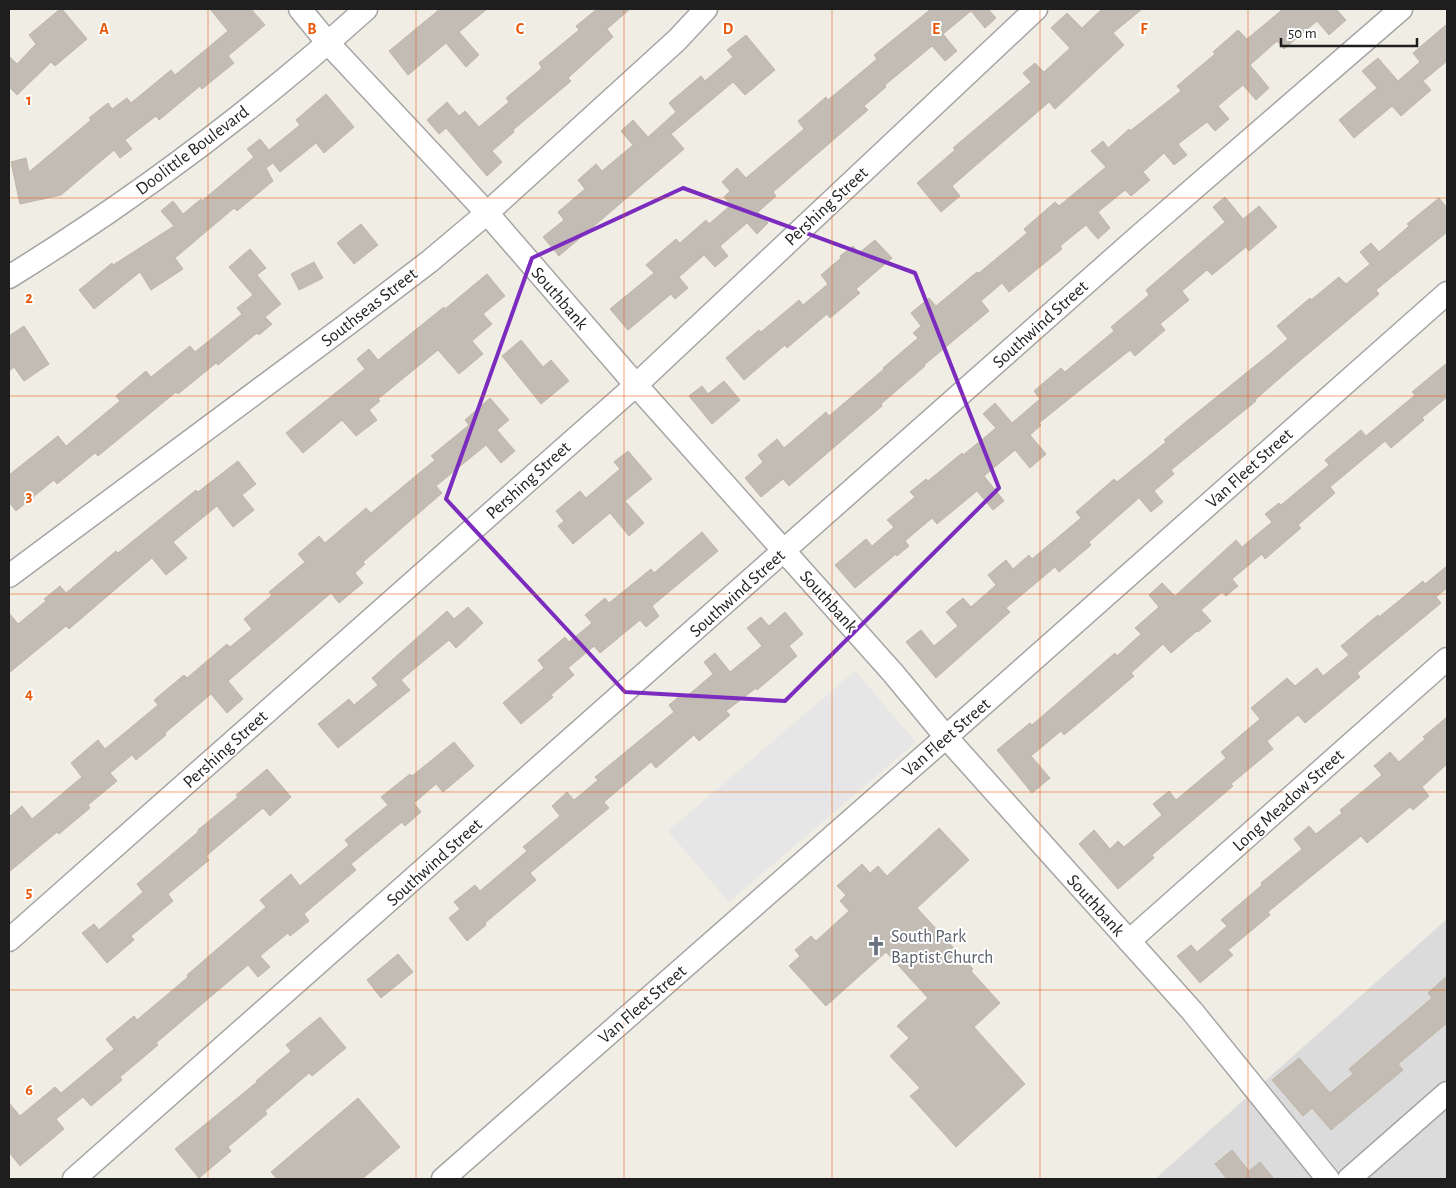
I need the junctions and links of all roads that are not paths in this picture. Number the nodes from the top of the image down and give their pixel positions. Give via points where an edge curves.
1 (300, 9) edge
2 (366, 9) edge
3 (706, 9) edge
4 (1036, 9) edge
5 (1401, 9) edge
6 (328, 43) junction
7 (487, 213) junction
8 (9, 277) edge
9 (1447, 293) edge
10 (636, 385) junction
11 (784, 551) junction
12 (9, 576) edge
13 (1447, 659) edge
14 (946, 737) junction
15 (9, 940) edge
16 (1129, 941) junction
17 (1447, 1093) edge
18 (74, 1179) edge
19 (443, 1179) edge
20 (1328, 1179) edge
21 (1349, 1179) edge

1 - 6 street, Southbank
2 - 6 street, Doolittle Boulevard
3 - 7 street, Southseas Street via 677,40
4 - 10 street, Pershing Street
5 - 11 street, Southwind Street
6 - 7 street, Southbank
6 - 8 street, Doolittle Boulevard via 188,157
7 - 10 street, Southbank
7 - 12 street, Southseas Street via 350,323
9 - 14 street, Van Fleet Street
10 - 11 street, Southbank
10 - 15 street, Pershing Street
11 - 14 street, Southbank
11 - 18 street, Southwind Street
13 - 16 street, Long Meadow Street
14 - 16 street, Southbank
14 - 19 street, Van Fleet Street
16 - 20 street, Southbank via 1192,1011
17 - 21 street

